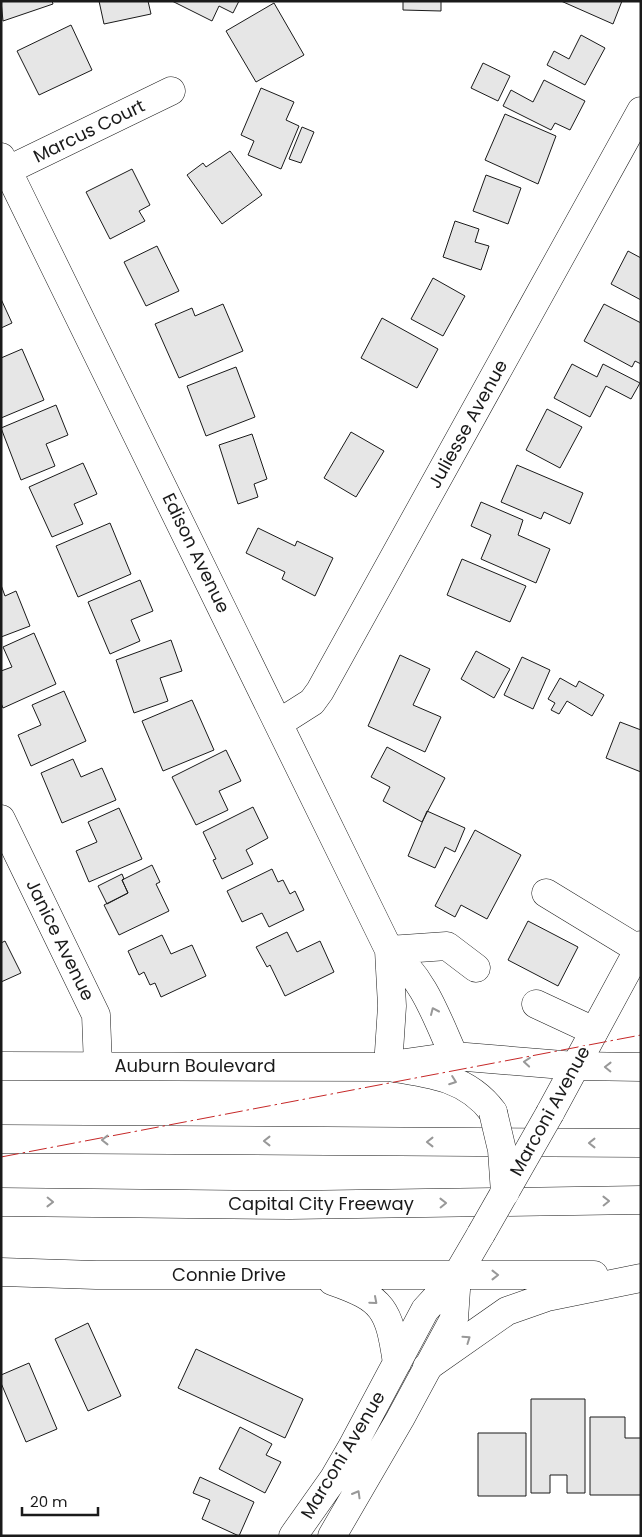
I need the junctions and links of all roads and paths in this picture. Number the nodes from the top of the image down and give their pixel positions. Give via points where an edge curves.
1 (171, 91) dead end
2 (641, 111) edge
3 (4, 164) edge
4 (279, 723) junction
5 (1, 819) edge
6 (546, 893) dead end
7 (640, 947) edge
8 (389, 950) junction
9 (476, 968) dead end
10 (536, 1004) dead end
11 (594, 1031) junction
12 (454, 1056) junction
13 (1, 1066) edge
14 (98, 1066) junction
15 (575, 1066) junction
16 (388, 1067) junction
17 (641, 1067) edge
18 (1, 1139) edge
19 (641, 1143) edge
20 (505, 1193) junction
21 (641, 1200) edge
22 (1, 1202) edge
23 (1, 1272) edge
24 (641, 1274) edge
25 (314, 1275) junction
26 (457, 1275) junction
27 (641, 1278) edge
28 (397, 1363) junction
29 (427, 1367) junction
30 (293, 1536) edge
31 (332, 1536) edge

1 - 3 main road, Marcus Court
2 - 4 main road, Juliesse Avenue via 320,691 312,702
3 - 4 main road, Edison Avenue
4 - 8 main road, Edison Avenue
5 - 14 main road, Janice Avenue via 96,1015
6 - 7 main road
7 - 11 main road, Marconi Avenue
8 - 9 main road via 447,946
12 -> 8 main road, Edison Avenue via 414,974
8 - 16 main road, Edison Avenue via 392,1006
10 - 11 main road
11 - 15 main road, Marconi Avenue
15 -> 12 main road, Auburn Boulevard
12 - 16 main road, Auburn Boulevard via 420,1059
13 - 14 main road, Auburn Boulevard
14 - 16 main road, Auburn Boulevard
17 -> 15 main road, Auburn Boulevard
15 - 20 main road, Marconi Avenue, bridge
16 -> 20 main road, Auburn Boulevard, bridge via 439,1076 472,1089 484,1099 493,1112 502,1150
19 -> 18 main road
20 - 26 main road, Marconi Avenue, bridge
22 -> 21 main road, Capital City Freeway via 290,1205
23 - 25 main road, Connie Drive
26 -> 24 main road, Connie Drive
25 - 26 main road, Connie Drive
25 -> 28 main road via 357,1290 381,1306 392,1332
26 - 28 main road, Marconi Avenue via 425,1310
26 - 29 main road, Marconi Avenue via 454,1319
29 -> 27 main road via 508,1311 547,1297
28 - 30 main road, Marconi Avenue via 334,1478
31 -> 29 main road, Marconi Avenue

